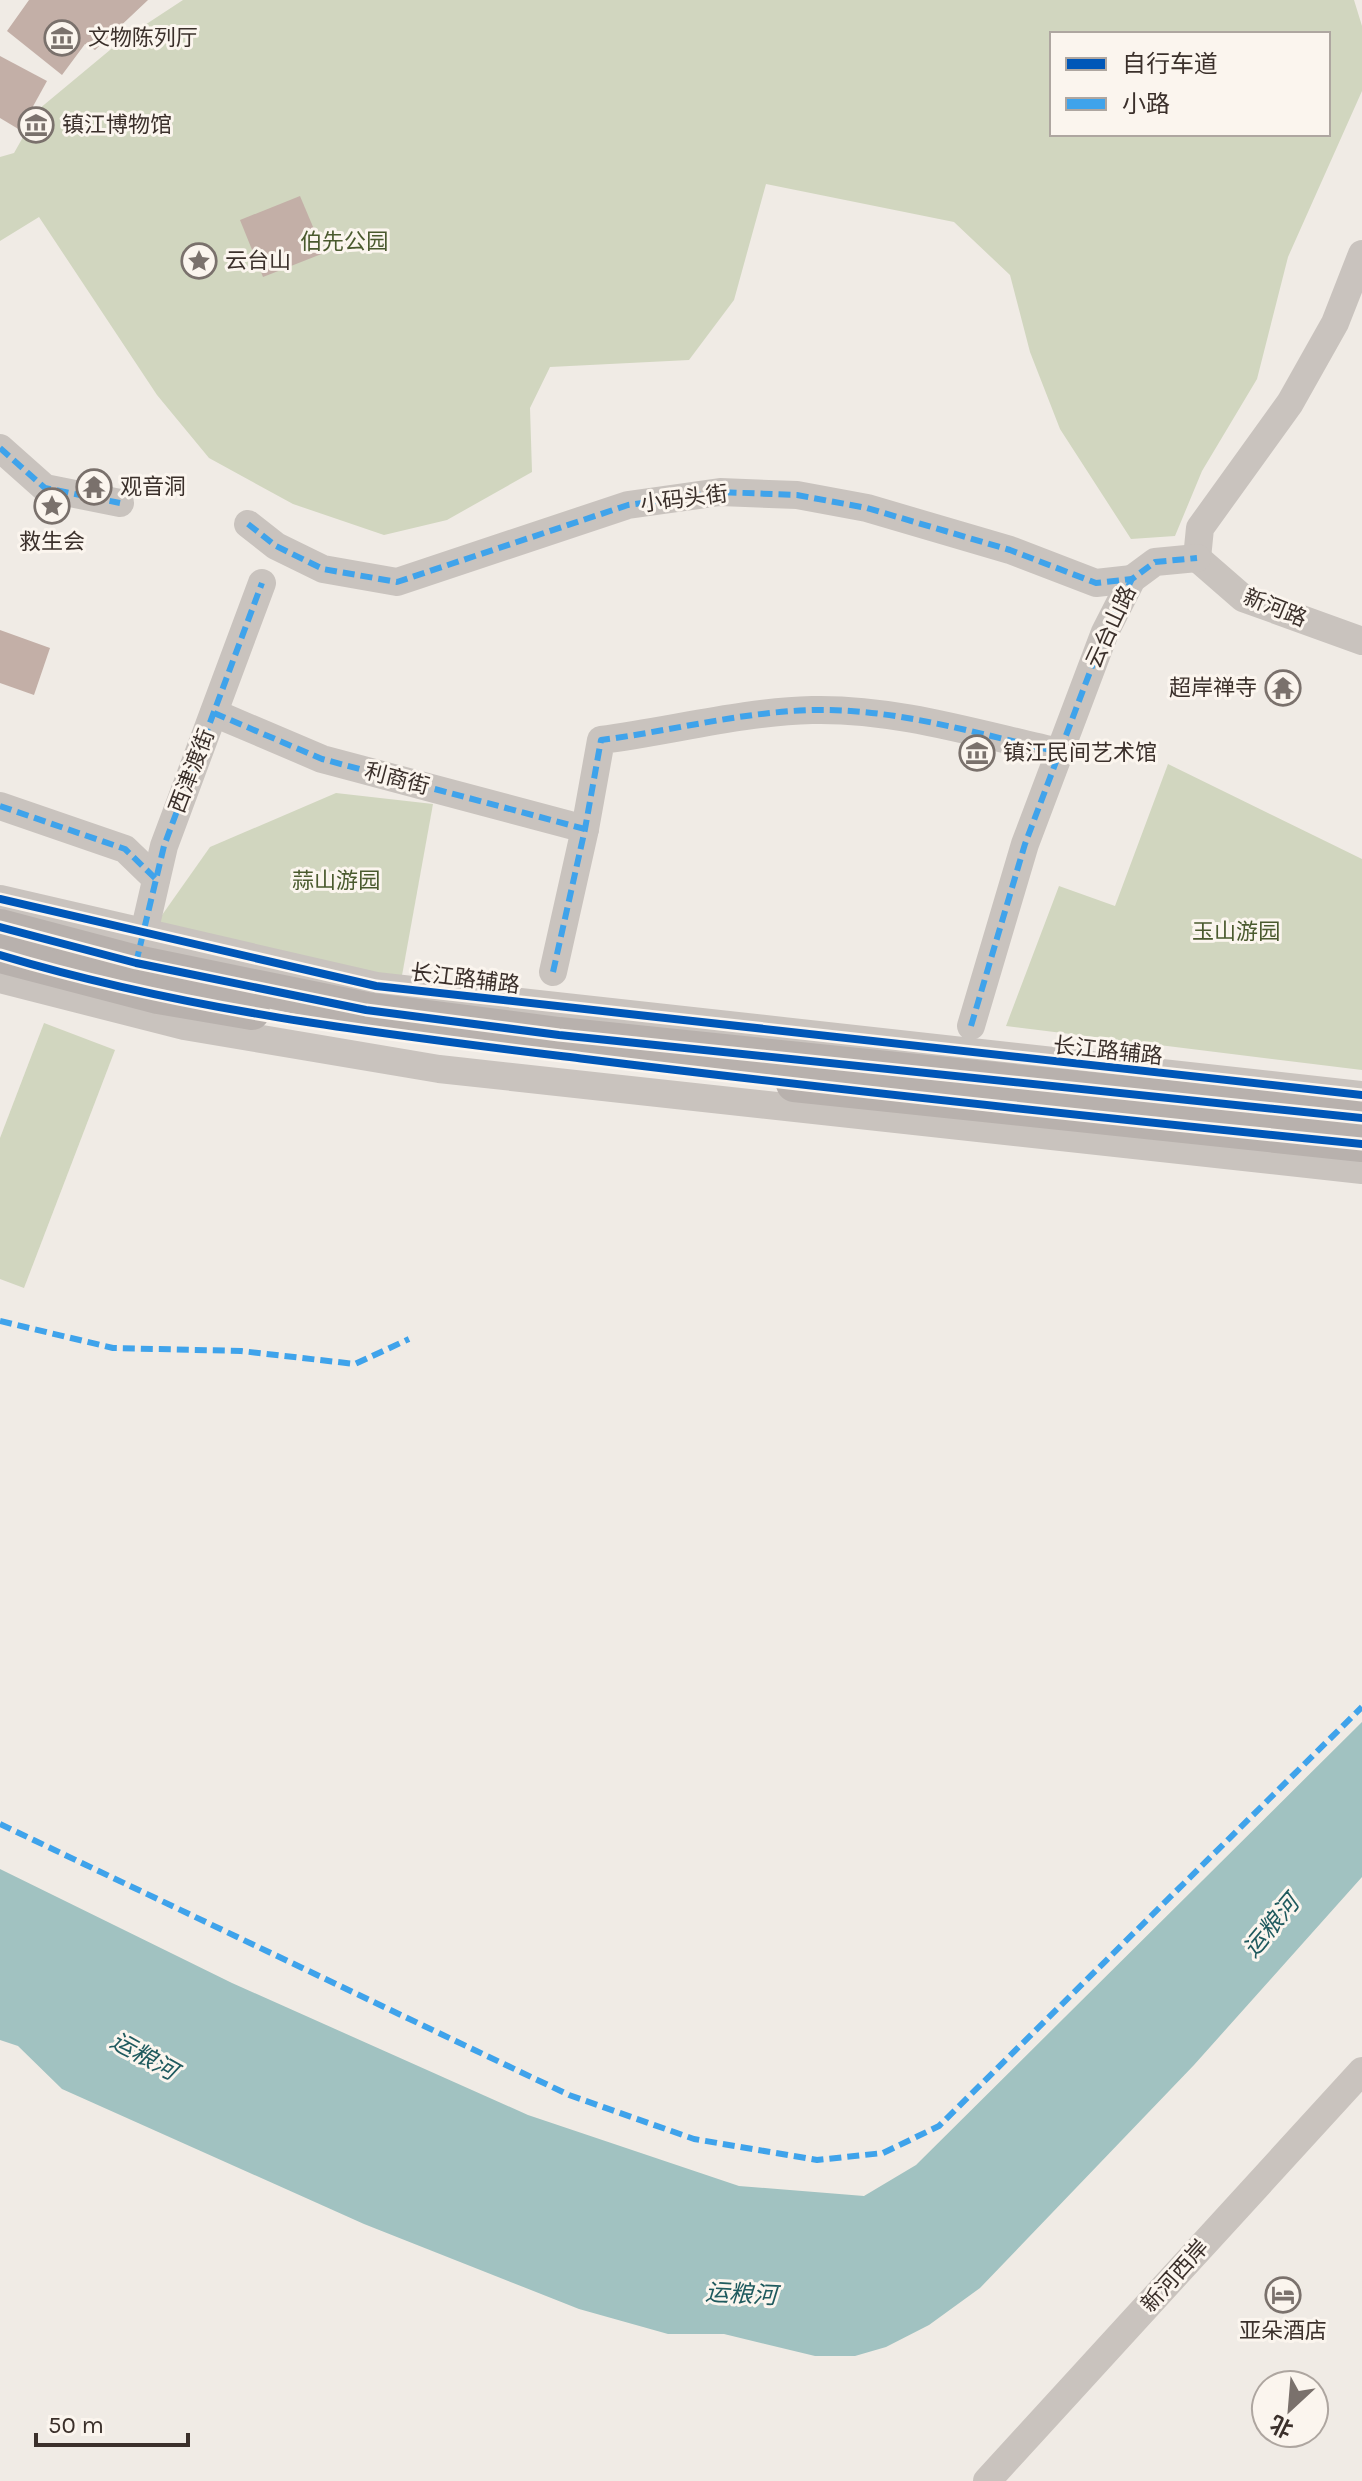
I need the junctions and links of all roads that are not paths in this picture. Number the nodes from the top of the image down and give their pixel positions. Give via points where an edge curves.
1 (1362, 254) edge
2 (0, 448) edge
3 (120, 503) dead end
4 (248, 524) dead end
5 (1197, 558) junction
6 (1132, 579) junction
7 (262, 583) dead end
8 (1362, 641) edge
9 (214, 713) junction
10 (1059, 752) junction
11 (0, 806) edge
12 (585, 829) junction
13 (156, 879) junction
14 (0, 899) edge
15 (0, 927) edge
16 (140, 948) junction
17 (0, 955) edge
18 (553, 972) dead end
19 (0, 979) edge
20 (971, 1026) dead end
21 (1362, 1095) edge
22 (1362, 1118) edge
23 (1362, 1144) edge
24 (1362, 1170) edge
25 (1362, 2071) edge
26 (987, 2481) edge

1 - 5 street via 1335,323 1290,403 1200,528
2 - 3 street via 45,488
4 - 6 street, 小码头街 via 276,546 323,569 397,582 628,505 720,492 797,495 897,516 1096,583
5 - 6 street, 云台山路 via 1155,562
5 - 8 street, 新河路 via 1243,598
6 - 10 street, 云台山路 via 1105,632
7 - 9 street, 西津渡街
9 - 12 street, 利商街 via 322,759
9 - 13 street, 西津渡街
10 - 12 street via 895,716 814,710 750,715 601,740
10 - 20 street, 云台山路 via 1025,844
11 - 13 street via 125,849
12 - 18 street
13 - 16 street, 西津渡街
14 - 16 street, 长江路辅路
15 - 16 main road
16 - 21 street, 长江路辅路 via 376,986
16 - 22 main road via 381,1012
17 - 23 main road via 158,996 438,1041 985,1107
19 - 24 street via 184,1026 439,1069
25 - 26 street, 新河西岸

